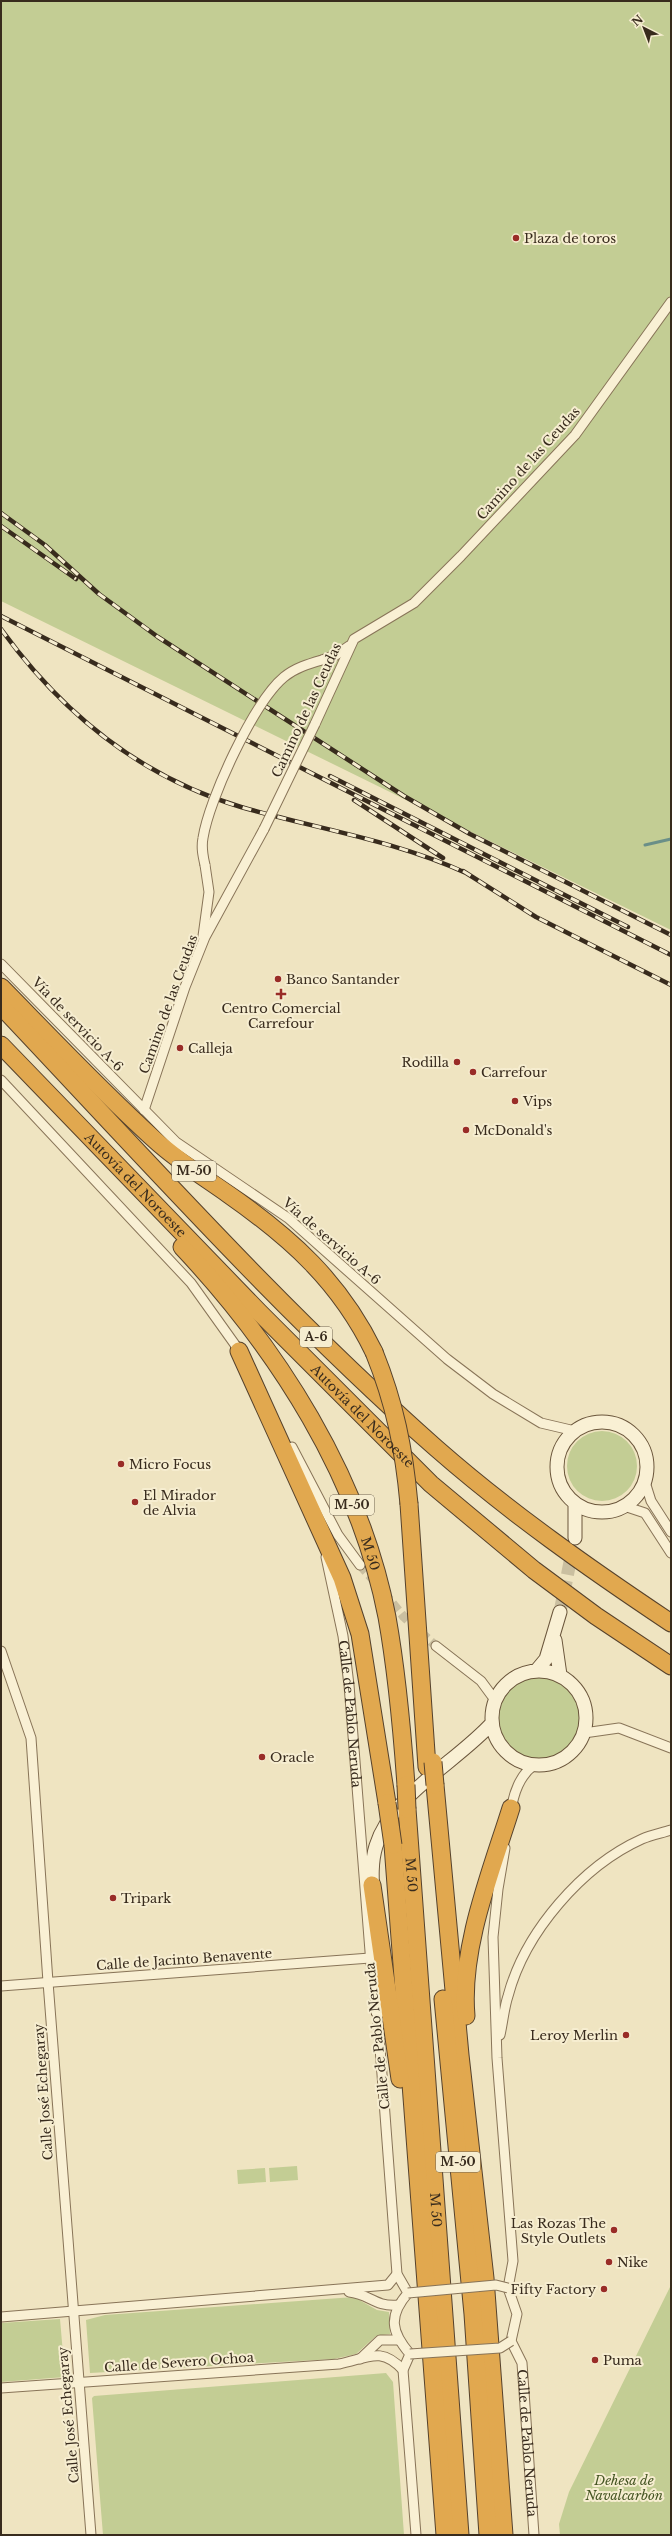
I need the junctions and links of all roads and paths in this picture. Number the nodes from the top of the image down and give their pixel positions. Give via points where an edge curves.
1 (671, 302) edge
2 (349, 646) junction
3 (202, 945) junction
4 (1, 964) edge
5 (1, 987) edge
6 (1, 1006) edge
7 (1, 1045) edge
8 (32, 1077) junction
9 (1, 1080) edge
10 (1, 1088) edge
11 (144, 1110) junction
12 (99, 1185) junction
13 (239, 1351) junction
14 (575, 1431) junction
15 (645, 1482) junction
16 (575, 1503) junction
17 (624, 1506) junction
18 (596, 1511) junction
19 (319, 1527) junction
20 (671, 1532) edge
21 (671, 1553) edge
22 (360, 1565) tunnel mouth
23 (560, 1612) tunnel mouth
24 (671, 1623) edge
25 (554, 1637) junction
26 (436, 1646) tunnel mouth
27 (1, 1651) edge
28 (671, 1666) edge
29 (536, 1671) junction
30 (560, 1675) junction
31 (495, 1700) junction
32 (492, 1723) junction
33 (584, 1733) junction
34 (671, 1748) edge
35 (534, 1765) junction
36 (431, 1788) junction
37 (511, 1808) junction
38 (671, 1830) edge
39 (372, 1885) junction
40 (370, 1958) junction
41 (48, 1982) junction
42 (1, 1986) edge
43 (378, 2012) junction
44 (497, 2052) junction
45 (423, 2236) junction
46 (397, 2274) junction
47 (485, 2278) junction
48 (508, 2288) junction
49 (332, 2292) junction
50 (408, 2293) junction
51 (398, 2305) junction
52 (73, 2312) junction
53 (1, 2317) edge
54 (398, 2340) junction
55 (511, 2341) junction
56 (410, 2354) junction
57 (359, 2360) junction
58 (403, 2370) junction
59 (78, 2382) junction
60 (1, 2388) edge
61 (91, 2535) edge
62 (416, 2535) edge
63 (445, 2535) edge
64 (460, 2535) edge
65 (488, 2535) edge
66 (504, 2535) edge
67 (534, 2535) edge

1 - 2 street, Camino de las Ceudas via 575,435 527,487 414,603 359,634
2 - 3 street, Camino de las Ceudas, bridge via 315,724 264,829
2 - 3 street, bridge via 336,655 308,664 283,678 266,696 218,788 202,840 209,892
3 - 11 street, Camino de las Ceudas via 185,987
4 - 11 street, Vía de servicio A-6
5 - 36 highway, M-50, bridge via 156,1141 184,1164 268,1223 300,1250 332,1284 354,1313 374,1352 397,1418 404,1457
6 - 24 highway, Autovía del Noroeste / A-6 via 272,1293 358,1377 492,1494 615,1586
7 - 8 highway, Autovía del Noroeste / A-6
8 - 28 highway, Autovía del Noroeste / A-6 via 259,1312 430,1484 534,1570 596,1616
8 - 64 highway, M 50 / M-50, bridge via 44,1099 199,1265 242,1317 292,1386 325,1444 359,1522 374,1567 387,1616 397,1681
9 - 12 street
10 - 12 street
11 - 14 street, Vía de servicio A-6 via 176,1142 288,1218 410,1327 472,1378 541,1423
12 - 13 street via 191,1284
13 - 19 highway
13 - 22 street via 260,1382 338,1535
14 - 15 street via 602,1422 616,1424 629,1430 639,1440 646,1454 648,1468
14 - 16 street via 561,1450 558,1473 567,1495
15 - 17 street via 636,1496
15 - 20 street via 652,1501
16 - 18 street
16 - 18 street via 575,1538 585,1521
17 - 18 street via 614,1510
17 - 21 street via 645,1513
19 - 40 street, Calle de Pablo Neruda via 343,1636
19 - 45 highway, bridge via 342,1578 360,1634 387,1803 393,1845
23 - 25 street
25 - 29 street via 546,1659
25 - 30 street
26 - 31 street via 481,1682
27 - 41 street, Calle José Echegaray via 31,1738
29 - 30 street
29 - 31 street via 511,1680
30 - 33 street via 571,1683 583,1700 587,1720
31 - 32 street
32 - 35 street via 502,1748 516,1760
32 - 39 street via 479,1738 405,1801 391,1818 376,1846
33 - 34 street via 620,1728
33 - 35 street via 576,1748 564,1758 550,1764
35 - 37 street via 526,1771 519,1783
36 - 47 highway
36 - 65 highway, M-50 via 446,2030 473,2314
37 - 44 street via 493,1937
37 - 47 highway via 478,1917 467,1974 466,2013 482,2188
38 - 44 street via 642,1839 589,1872 547,1915 518,1969 508,1995
39 - 43 street
39 - 45 highway
40 - 41 street, Calle de Jacinto Benavente
40 - 43 street, Calle de Pablo Neruda
41 - 42 street, Calle de Jacinto Benavente
41 - 52 street, Calle José Echegaray
43 - 46 street, Calle de Pablo Neruda
44 - 48 street via 513,2261
45 - 63 highway
46 - 49 street via 388,2286
46 - 50 street, Calle de Pablo Neruda
47 - 66 highway
48 - 50 street, bridge via 496,2285
48 - 55 street via 517,2314
49 - 51 street via 358,2293 384,2306
49 - 52 street
50 - 51 street
51 - 54 street via 393,2323
52 - 53 street
52 - 59 street, Calle José Echegaray
54 - 56 street
54 - 57 street via 380,2340
55 - 56 street, bridge via 500,2348
55 - 67 street, Calle de Pablo Neruda via 522,2364
56 - 58 street
57 - 58 street, Calle de Severo Ochoa via 380,2354 393,2359
57 - 59 street, Calle de Severo Ochoa via 339,2364
58 - 62 street
59 - 60 street, Calle de Severo Ochoa
59 - 61 street, Calle José Echegaray

